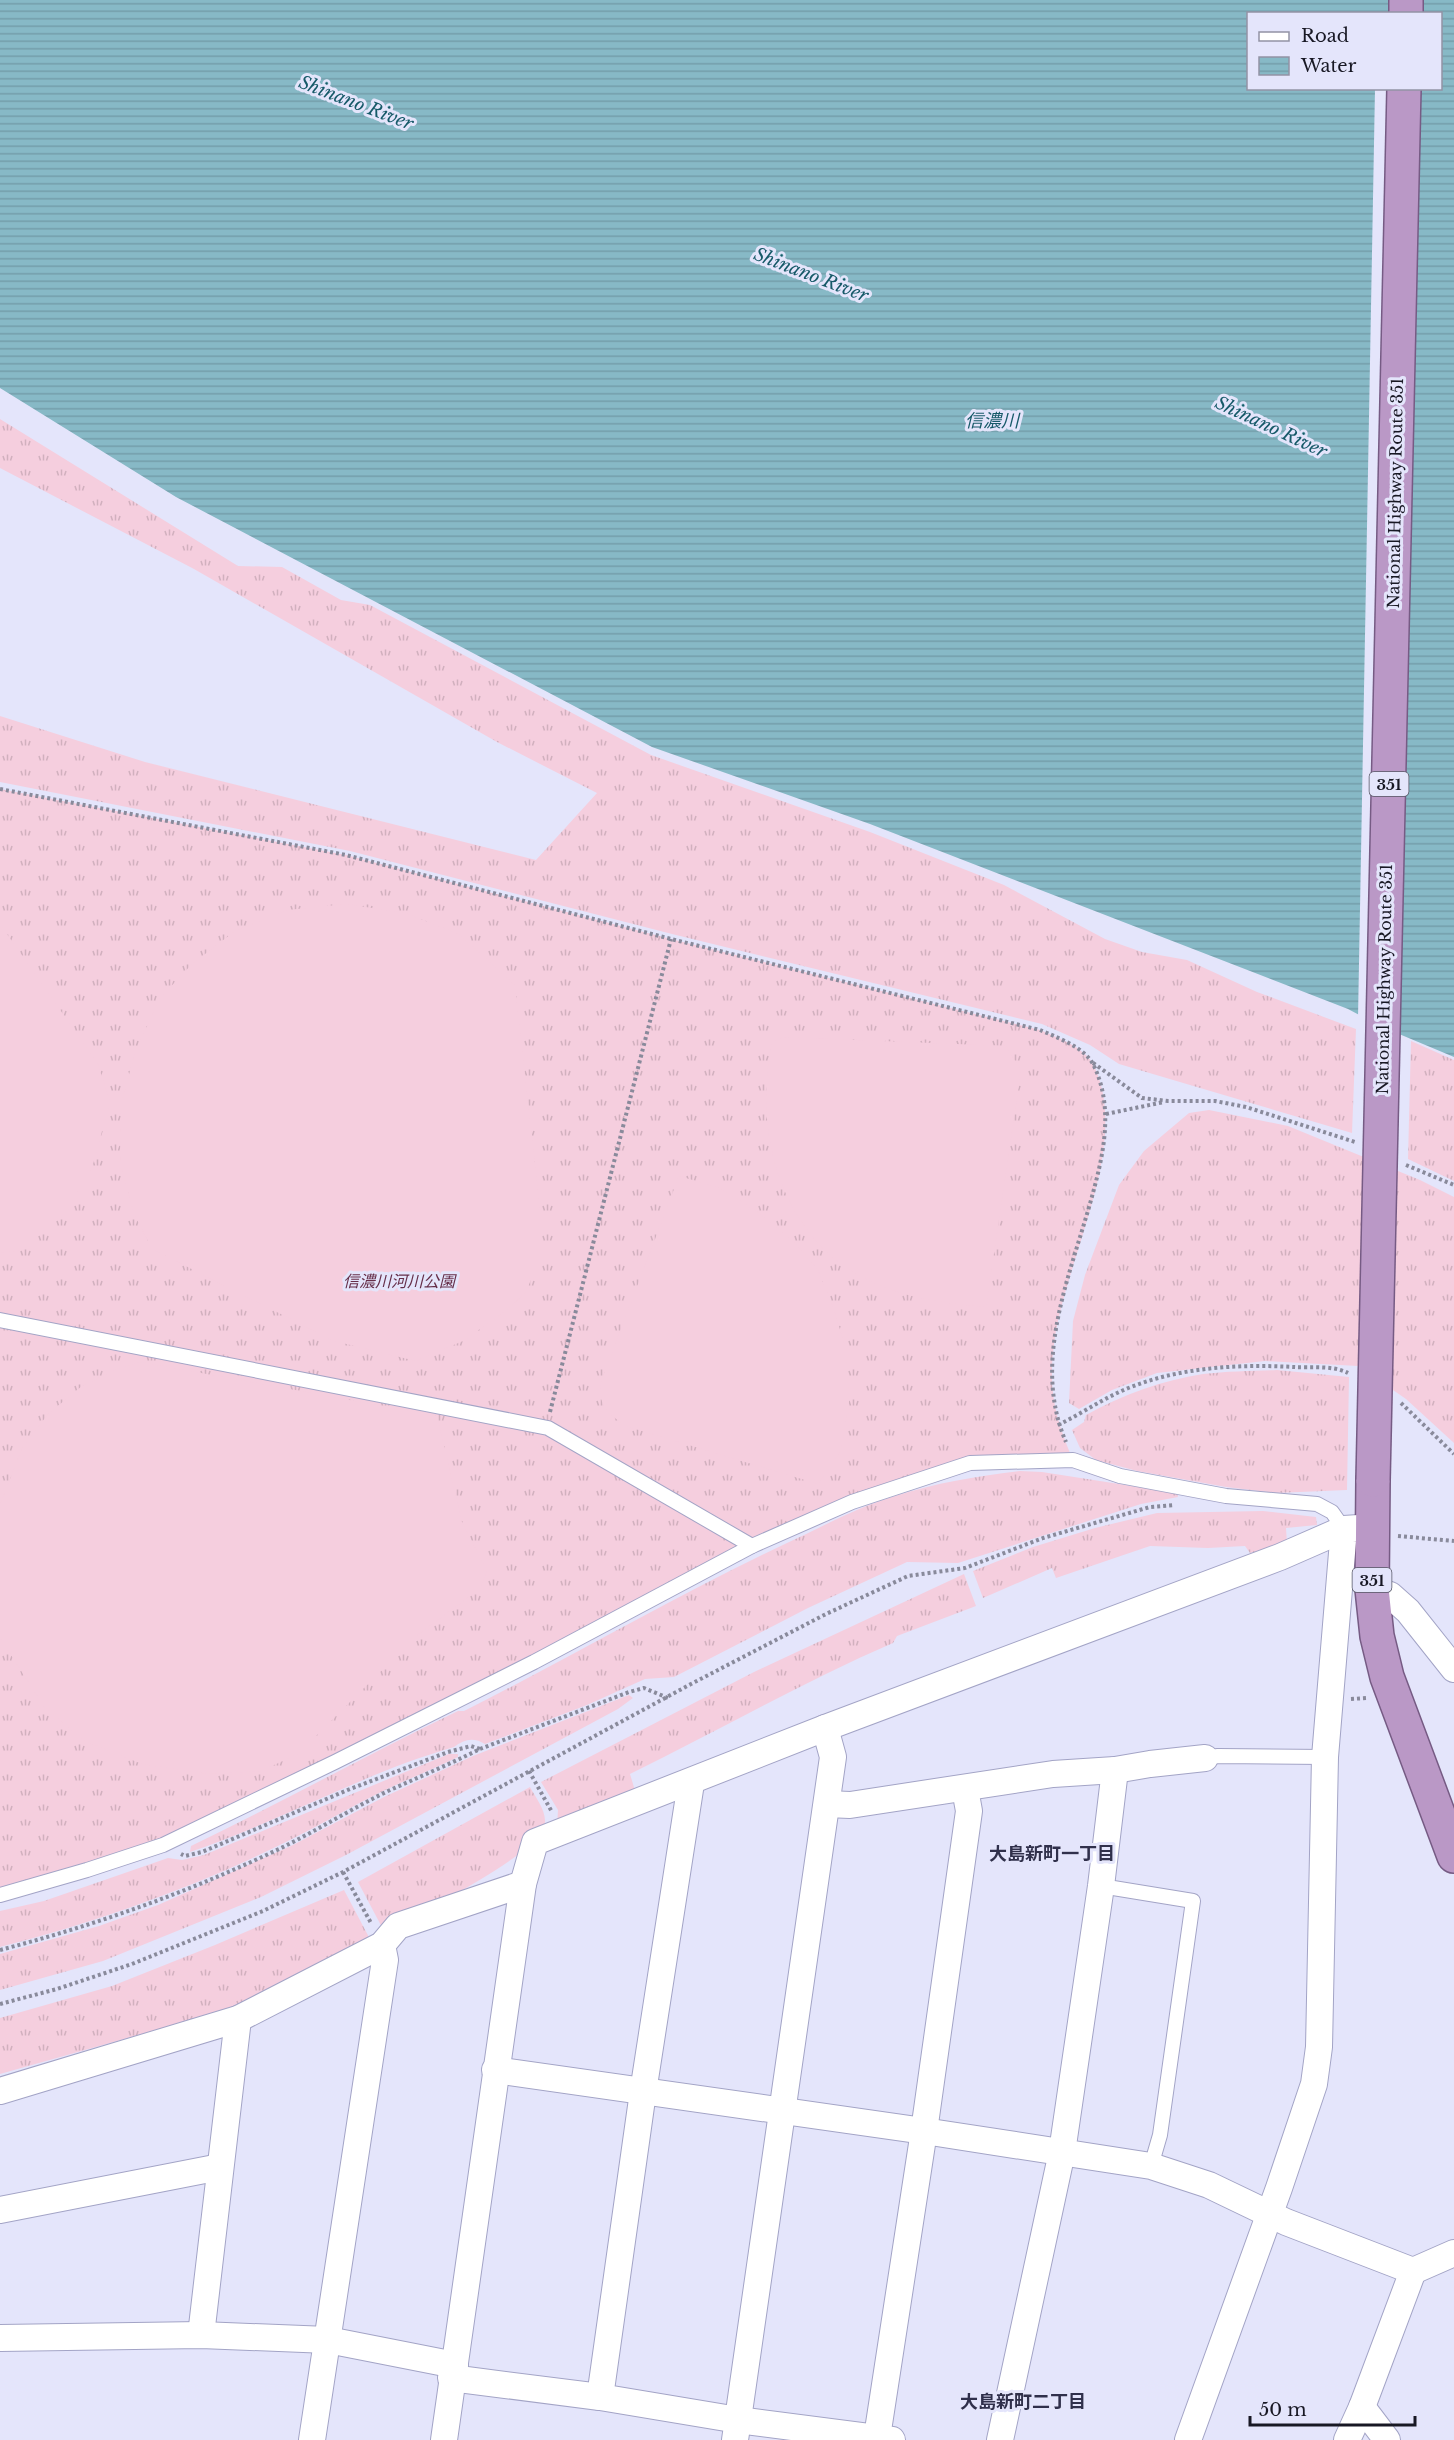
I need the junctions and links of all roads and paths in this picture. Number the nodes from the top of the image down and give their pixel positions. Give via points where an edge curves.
1 (1404, 90) edge
2 (0, 789) edge
3 (670, 939) junction
4 (1092, 1062) junction
5 (1168, 1101) junction
6 (1106, 1114) junction
7 (1358, 1143) dead end
8 (1397, 1161) dead end
9 (1454, 1185) edge
10 (0, 1320) edge
11 (1353, 1376) dead end
12 (1397, 1400) dead end
13 (1058, 1425) junction
14 (548, 1428) junction
15 (1454, 1454) edge
16 (1073, 1460) junction
17 (1183, 1504) dead end
18 (1368, 1531) junction
19 (1454, 1541) edge
20 (752, 1546) junction
21 (1372, 1588) junction
22 (1454, 1669) edge
23 (668, 1698) junction
24 (1347, 1698) dead end
25 (1367, 1698) dead end
26 (825, 1728) junction
27 (480, 1749) junction
28 (1325, 1757) junction
29 (1205, 1758) joint
30 (1115, 1770) junction
31 (529, 1771) junction
32 (691, 1783) junction
33 (965, 1789) junction
34 (827, 1804) junction
35 (551, 1835) junction
36 (163, 1845) junction
37 (1454, 1856) edge
38 (343, 1872) junction
39 (523, 1884) junction
40 (1101, 1886) junction
41 (0, 1895) edge
42 (382, 1945) junction
43 (0, 1950) edge
44 (0, 2004) edge
45 (238, 2019) junction
46 (495, 2070) junction
47 (0, 2091) edge
48 (643, 2092) junction
49 (783, 2112) junction
50 (924, 2131) junction
51 (1062, 2152) junction
52 (1151, 2166) junction
53 (220, 2167) junction
54 (0, 2210) edge
55 (1270, 2212) junction
56 (1454, 2253) edge
57 (1413, 2271) junction
58 (201, 2335) junction
59 (0, 2338) edge
60 (328, 2340) junction
61 (453, 2372) junction
62 (600, 2397) junction
63 (1362, 2407) junction
64 (737, 2430) edge
65 (884, 2439) edge
66 (312, 2440) edge
67 (444, 2440) edge
68 (1000, 2440) edge
69 (1188, 2440) edge
70 (1347, 2440) edge
71 (1387, 2440) edge

1 - 18 highway, National Highway Route 351 / 351, bridge via 1373,1480
2 - 3 path via 346,855
3 - 4 path via 1040,1030 1069,1043
3 - 14 path
4 - 5 path via 1142,1098
4 - 6 path
5 - 6 path
5 - 7 path via 1215,1101 1246,1107
6 - 13 path via 1104,1149 1064,1290 1053,1344 1052,1394
8 - 9 path
10 - 14 lane
11 - 13 path via 1344,1371 1271,1366 1201,1370 1131,1387
12 - 15 path
13 - 16 path
14 - 20 lane
16 - 18 lane via 1120,1476 1226,1497 1317,1504
16 - 20 lane via 970,1463 852,1502
17 - 23 path via 1150,1507 1043,1538 965,1568 908,1576 826,1614
18 - 19 path
18 - 21 highway, National Highway Route 351 / 351
18 - 26 street via 1280,1557
18 - 28 street
20 - 36 lane via 534,1662
21 - 22 street via 1390,1595 1408,1611
21 - 37 highway, National Highway Route 351 / 351 via 1377,1636 1387,1677
23 - 27 path via 644,1688 628,1692
23 - 31 path
24 - 25 path
26 - 32 street
26 - 34 street via 833,1757
27 - 36 path via 471,1746 448,1752 186,1856
27 - 43 path via 285,1846 180,1892 98,1923
28 - 29 lane
28 - 55 street via 1319,2047 1314,2084
29 - 30 street
30 - 33 street via 1053,1774
30 - 40 street
31 - 35 path via 552,1810
31 - 38 path
32 - 35 street
32 - 48 street
33 - 34 street via 850,1805
33 - 50 street via 969,1811
34 - 49 street
35 - 39 street via 534,1842
36 - 41 lane
38 - 42 path
38 - 44 path via 262,1911 132,1964
39 - 42 street via 398,1926
39 - 46 street
40 - 51 street
40 - 52 lane via 1193,1901 1160,2135
42 - 45 street
42 - 60 street via 385,1960
45 - 47 street
45 - 53 street
46 - 48 street
46 - 61 street
48 - 49 street
48 - 62 street
49 - 50 street
49 - 64 street
50 - 51 street
50 - 65 street
51 - 52 street
51 - 68 street
52 - 55 street via 1209,2185
53 - 54 street
53 - 58 street
55 - 57 street via 1286,2222
55 - 69 street
56 - 57 street
57 - 63 street
58 - 59 street
58 - 60 street
60 - 61 street
60 - 66 street
61 - 62 street
61 - 67 street
62 - 64 street
63 - 70 street
63 - 71 street
64 - 65 street

